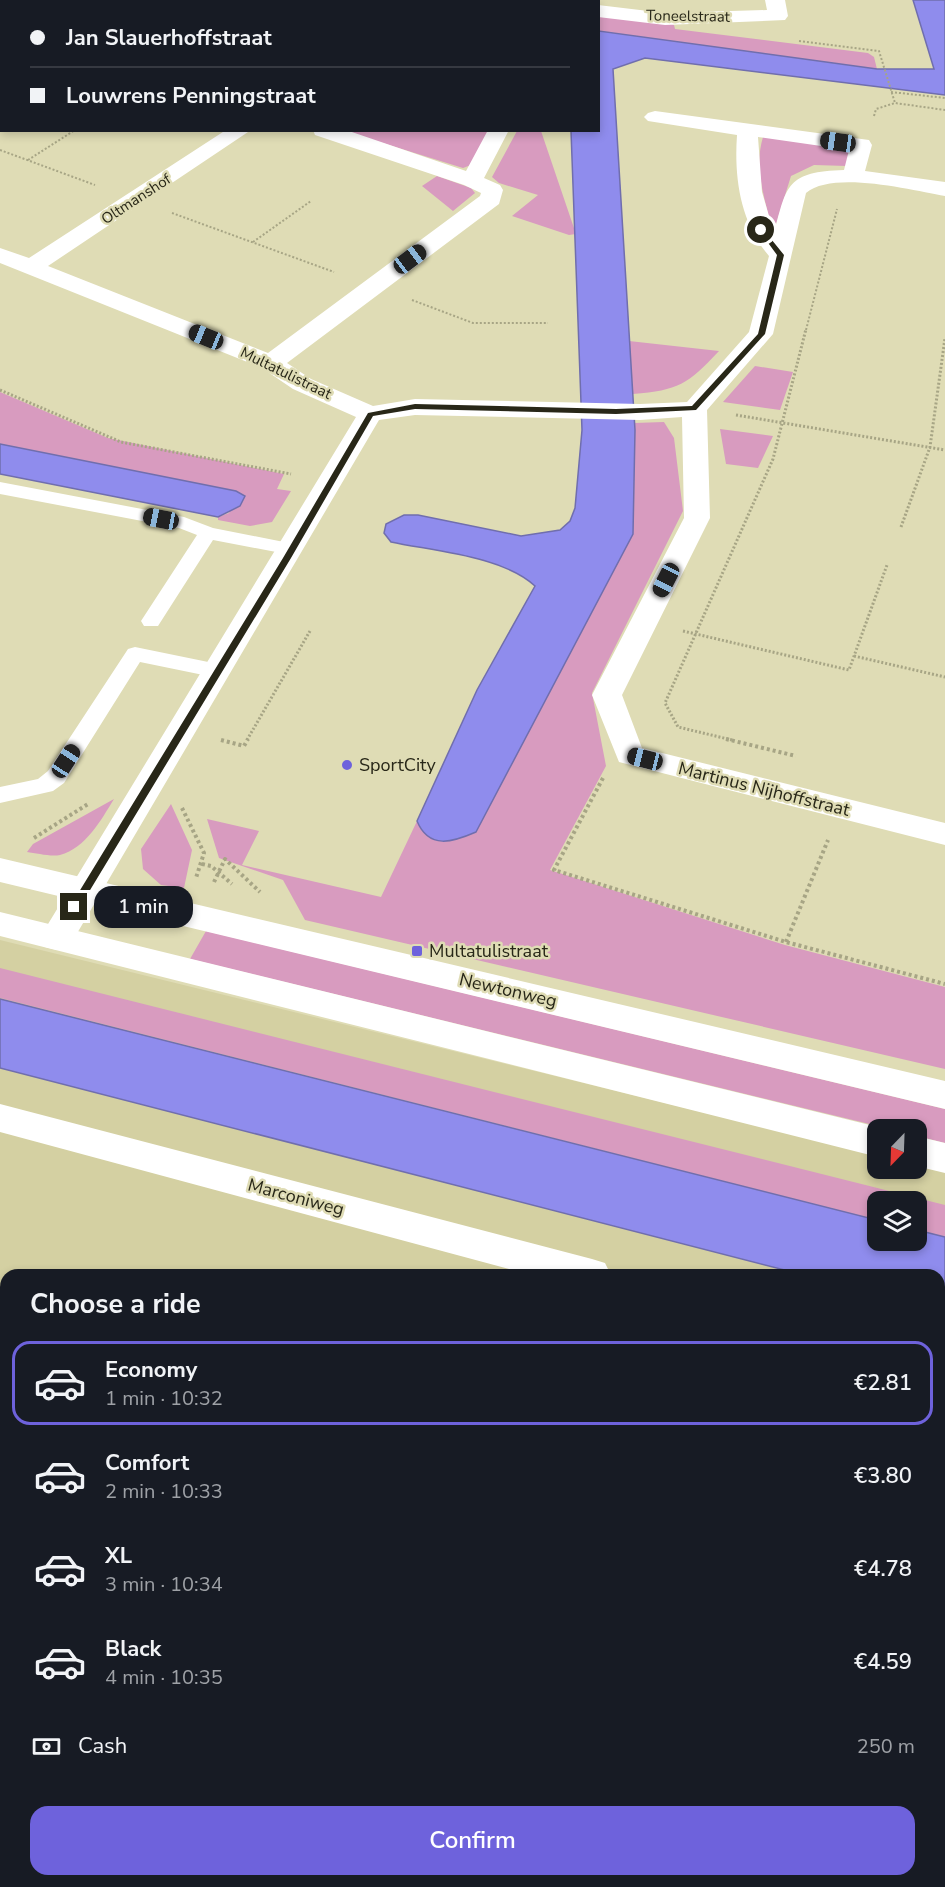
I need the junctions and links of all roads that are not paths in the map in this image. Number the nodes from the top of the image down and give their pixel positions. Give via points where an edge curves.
1 (600, 11) edge
2 (780, 16) edge
3 (655, 117) dead end
4 (748, 130) junction
5 (238, 132) edge
6 (329, 132) edge
7 (499, 132) edge
8 (853, 177) junction
9 (472, 180) junction
10 (945, 189) edge
11 (0, 255) edge
12 (780, 255) junction
13 (31, 267) junction
14 (271, 363) junction
15 (694, 408) junction
16 (370, 414) junction
17 (0, 488) edge
18 (208, 533) junction
19 (292, 549) junction
20 (151, 621) dead end
21 (218, 671) junction
22 (0, 795) edge
23 (945, 834) edge
24 (1, 870) edge
25 (83, 891) junction
26 (0, 924) edge
27 (57, 938) junction
28 (945, 1095) edge
29 (0, 1118) edge
30 (867, 1139) edge
31 (927, 1154) edge
32 (945, 1158) edge
33 (569, 1269) edge

1 - 2 street, Toneelstraat via 665,19
3 - 4 street
4 - 8 street via 861,145
4 - 12 street via 750,185 761,230
5 - 13 street, Oltmanshof
6 - 9 street
7 - 9 street
8 - 10 street
8 - 12 street via 810,178 798,187
9 - 14 street via 492,190 491,199
11 - 13 street, Multatulistraat
12 - 15 street via 761,334
13 - 14 street, Multatulistraat
14 - 16 street, Multatulistraat via 302,384
15 - 16 street via 568,411 415,407
15 - 23 street, Martinus Nijhoffstraat via 697,518 607,695 630,755
16 - 19 street
17 - 18 lane via 184,523
18 - 19 lane
18 - 20 lane
19 - 21 street
21 - 22 lane via 135,654 56,777 45,784
21 - 25 street
24 - 25 street, Newtonweg
25 - 27 street
25 - 28 street, Newtonweg
26 - 27 street
27 - 30 street
29 - 33 street, Marconiweg
31 - 32 street

